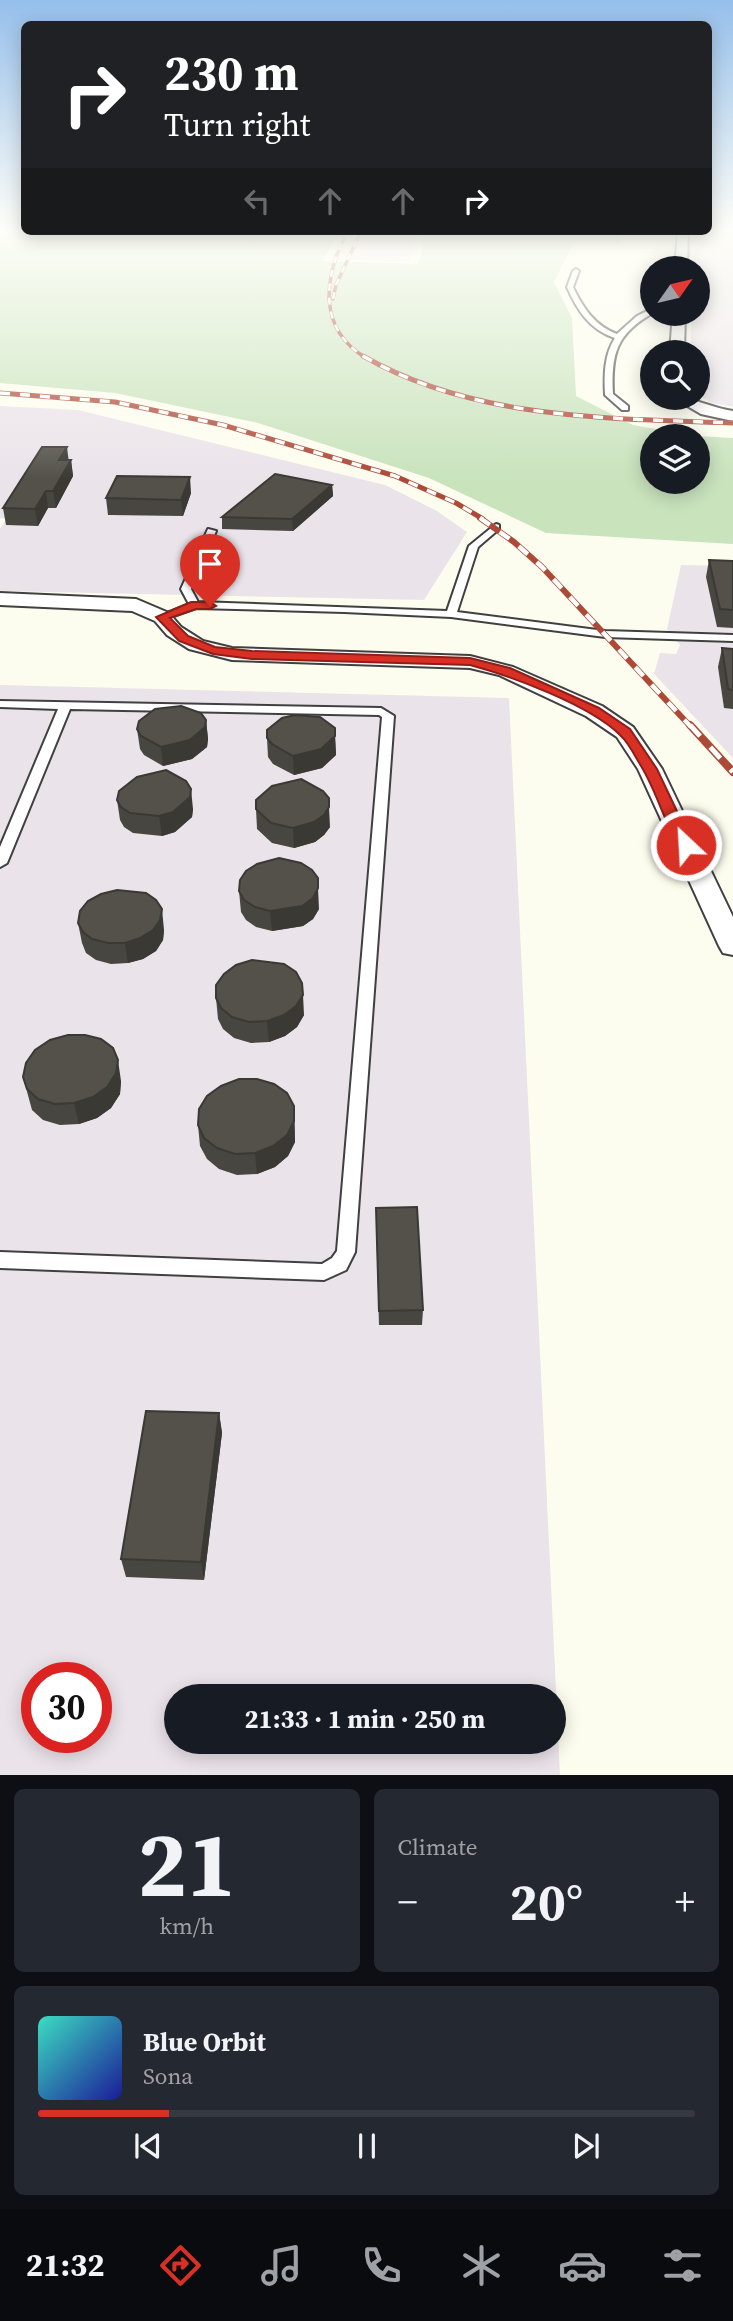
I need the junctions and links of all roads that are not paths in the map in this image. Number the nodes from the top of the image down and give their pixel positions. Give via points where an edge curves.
1 (585, 314) edge
2 (640, 319) edge
3 (616, 336) junction
4 (625, 408) dead end
5 (704, 410) edge
6 (733, 416) edge
7 (496, 527) dead end
8 (211, 531) dead end
9 (0, 599) edge
10 (195, 605) junction
11 (451, 614) junction
12 (162, 617) junction
13 (733, 638) edge
14 (0, 704) edge
15 (65, 706) junction
16 (0, 863) edge
17 (733, 946) edge
18 (0, 1261) edge

1 - 3 lane
2 - 3 lane
3 - 4 lane via 607,370 609,395
5 - 6 street
7 - 11 lane via 474,546
8 - 10 lane via 186,589
9 - 12 street via 118,603
10 - 11 lane
10 - 12 lane
11 - 13 lane via 606,634
12 - 17 street via 183,638 213,651 470,662 506,671 594,710 625,732 650,769
14 - 15 lane
15 - 16 lane
15 - 18 lane via 381,712 388,716 346,1252 339,1264 324,1272

